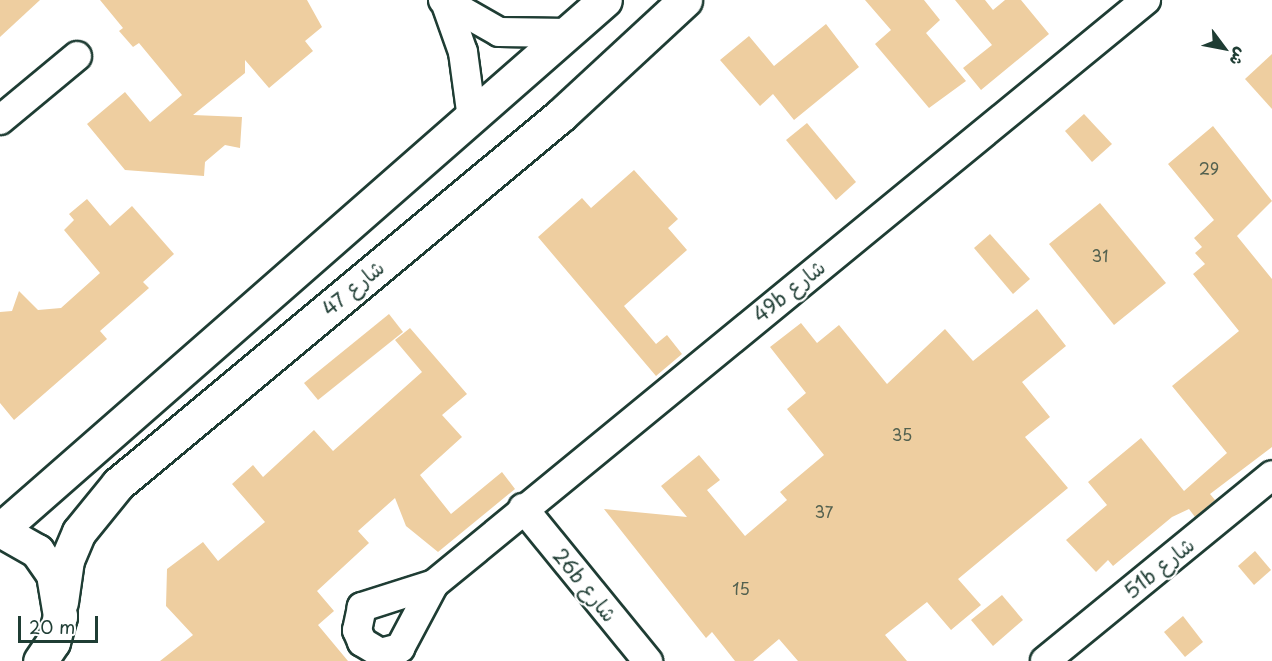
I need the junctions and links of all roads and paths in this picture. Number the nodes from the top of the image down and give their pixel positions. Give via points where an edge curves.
1 (605, 0) edge
2 (685, 0) edge
3 (1146, 0) edge
4 (445, 2) edge
5 (569, 33) junction
6 (76, 56) dead end
7 (471, 119) junction
8 (0, 120) edge
9 (1272, 475) edge
10 (523, 508) junction
11 (0, 530) edge
12 (434, 584) dead end
13 (61, 602) junction
14 (51, 655) edge
15 (648, 661) edge
16 (1045, 661) edge

1 - 5 street
2 - 13 street, شارع 47 via 561,115 118,484 80,532 67,560
3 - 10 street, 49b شارع
4 - 5 street via 499,32
4 - 7 street via 463,52
5 - 7 street
6 - 8 street
7 - 11 street
9 - 16 street, 51b شارع
10 - 12 street, 49b شارع
10 - 15 street, 26b شارع
11 - 13 street via 37,551 53,574
13 - 14 street, شارع 47

